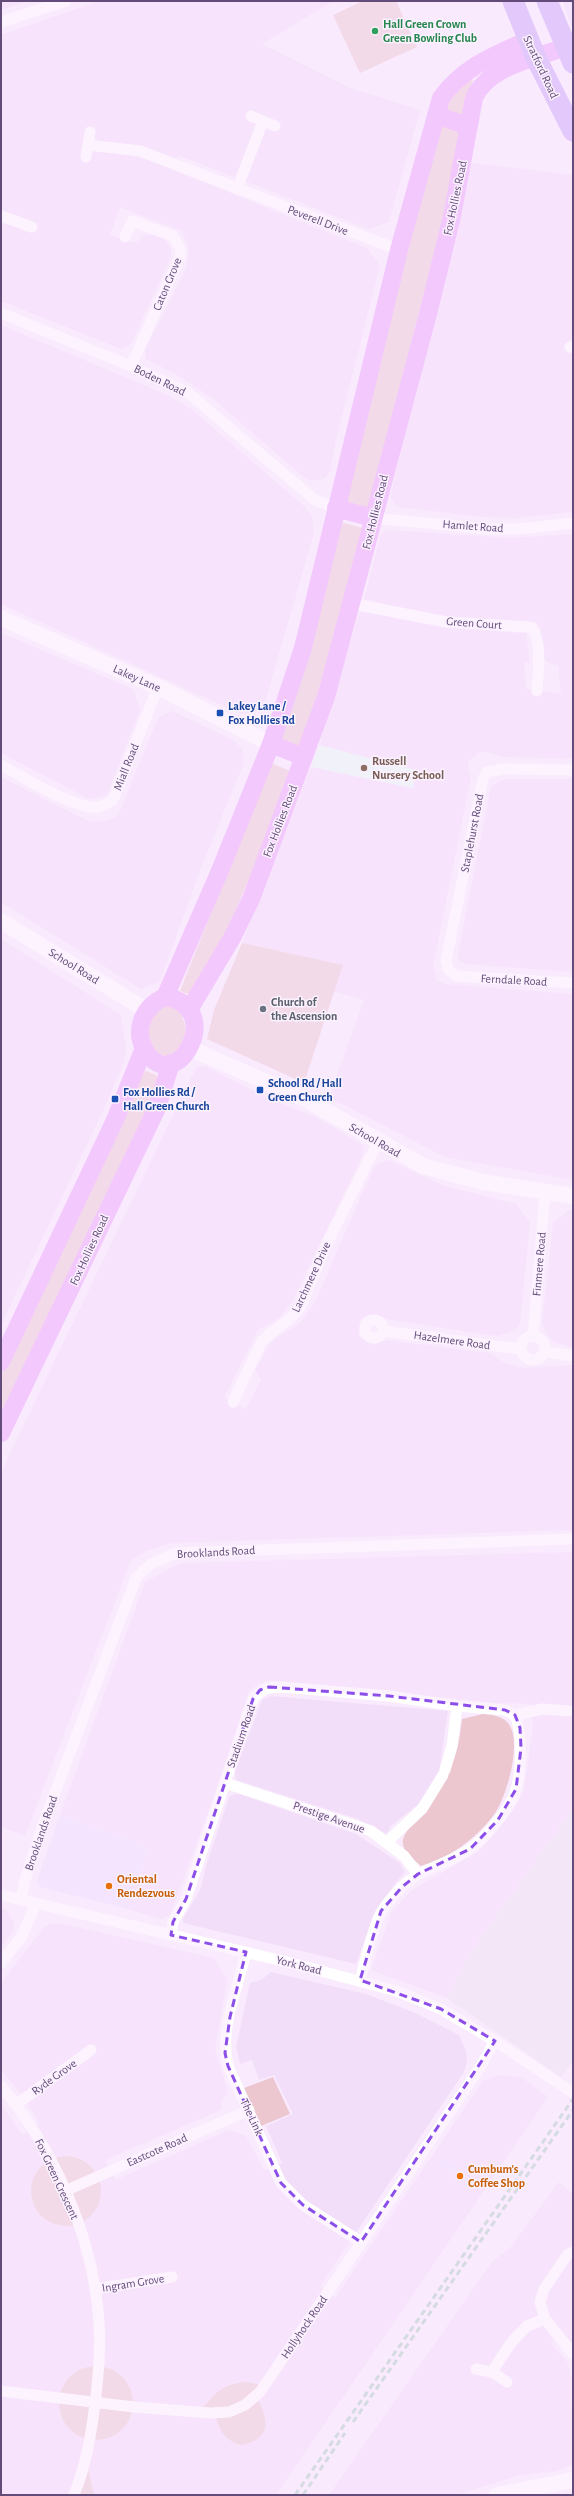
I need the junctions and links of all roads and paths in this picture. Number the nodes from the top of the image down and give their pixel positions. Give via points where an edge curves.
1 (66, 1) edge
2 (513, 1) edge
3 (548, 1) edge
4 (1, 22) edge
5 (532, 49) junction
6 (569, 55) edge
7 (436, 115) junction
8 (251, 116) dead end
9 (263, 121) junction
10 (275, 126) dead end
11 (468, 126) junction
12 (573, 131) edge
13 (90, 132) dead end
14 (88, 145) junction
15 (86, 157) dead end
16 (237, 189) junction
17 (1, 216) edge
18 (32, 227) dead end
19 (125, 237) dead end
20 (399, 250) junction
21 (1, 313) edge
22 (131, 366) junction
23 (336, 508) junction
24 (373, 518) junction
25 (573, 523) edge
26 (353, 604) junction
27 (1, 618) edge
28 (158, 687) junction
29 (538, 691) dead end
30 (271, 744) junction
31 (304, 757) junction
32 (1, 765) edge
33 (573, 770) edge
34 (1, 921) edge
35 (456, 976) joint
36 (573, 983) edge
37 (165, 997) junction
38 (146, 1010) junction
39 (189, 1010) junction
40 (144, 1048) junction
41 (189, 1048) junction
42 (171, 1063) junction
43 (378, 1142) junction
44 (545, 1193) junction
45 (573, 1196) edge
46 (383, 1331) dead end
47 (533, 1336) junction
48 (520, 1349) junction
49 (545, 1352) junction
50 (573, 1356) edge
51 (1, 1362) edge
52 (233, 1402) dead end
53 (1, 1433) edge
54 (573, 1539) edge
55 (457, 1706) junction
56 (569, 1711) dead end
57 (515, 1715) junction
58 (225, 1783) junction
59 (387, 1842) junction
60 (418, 1874) junction
61 (1, 1896) edge
62 (21, 1900) junction
63 (36, 1903) junction
64 (171, 1935) junction
65 (246, 1952) junction
66 (1, 1963) edge
67 (360, 1980) junction
68 (495, 2041) junction
69 (91, 2050) dead end
70 (1, 2086) edge
71 (569, 2090) edge
72 (17, 2104) junction
73 (249, 2110) junction
74 (65, 2190) junction
75 (361, 2242) junction
76 (573, 2252) edge
77 (172, 2277) dead end
78 (95, 2289) junction
79 (545, 2319) junction
80 (573, 2354) edge
81 (476, 2369) dead end
82 (492, 2372) junction
83 (507, 2382) dead end
84 (1, 2391) edge
85 (95, 2401) junction
86 (573, 2480) edge
87 (74, 2495) edge
88 (497, 2495) edge

1 - 4 street
2 - 5 highway, Stratford Road
3 - 6 highway
5 - 6 main road, Fox Hollies Road
5 - 7 main road, Fox Hollies Road via 470,68 441,98
5 - 11 main road, Fox Hollies Road via 478,88
5 - 12 highway, Stratford Road
7 - 11 main road
7 - 20 main road, Fox Hollies Road
8 - 9 street
9 - 10 street
9 - 16 street
11 - 24 main road, Fox Hollies Road via 452,216 431,303
13 - 14 street
14 - 15 street
14 - 16 street, Peverell Drive via 140,151
16 - 20 street, Peverell Drive
17 - 18 street
19 - 22 street, Caton Grove via 132,221 173,236 181,255
20 - 23 main road, Fox Hollies Road
21 - 22 street, Boden Road
22 - 23 street, Boden Road via 187,392 315,500
23 - 24 main road
23 - 30 main road, Fox Hollies Road via 303,648
24 - 25 street, Hamlet Road via 519,529
24 - 26 main road, Fox Hollies Road
26 - 29 street, Green Court via 447,622 530,627 535,630 538,639
26 - 31 main road, Fox Hollies Road via 326,697
27 - 28 main road, Lakey Lane
28 - 30 main road, Lakey Lane
28 - 32 street, Miall Road via 113,800 100,807 86,807 63,798
30 - 31 main road
30 - 37 main road, Fox Hollies Road via 220,873
31 - 39 main road, Fox Hollies Road via 251,899 232,938
33 - 35 street, Staplehurst Road via 502,769 487,772 483,779 446,961 448,969
34 - 38 main road, School Road
35 - 36 street, Ferndale Road
37 - 38 main road
37 - 39 main road via 180,1002
38 - 40 main road via 141,1026
39 - 41 main road via 193,1016 194,1030
40 - 42 main road via 156,1062
40 - 51 main road via 115,1120
41 - 42 main road via 182,1059
41 - 43 main road, School Road via 303,1098
42 - 53 main road, Fox Hollies Road via 157,1108
43 - 44 main road, School Road via 423,1166 483,1182
43 - 52 street, Larchmere Drive via 328,1241 296,1315 267,1335 261,1343
44 - 45 main road, School Road
44 - 47 street, Finmere Road
46 - 48 street, Hazelmere Road
47 - 48 street via 525,1338
47 - 49 street via 543,1341
48 - 49 street via 524,1357 532,1361 540,1359
49 - 50 street
54 - 62 street, Brooklands Road via 175,1553 151,1564 136,1578 45,1819 24,1880
55 - 57 street, Stadium Road via 505,1710
55 - 58 street, Stadium Road via 389,1696 269,1687 260,1690 253,1699
55 - 59 street via 452,1746 444,1773 422,1809
56 - 57 street, Stadium Road via 543,1709
57 - 60 street via 520,1728 520,1748 513,1798 498,1820 470,1848 445,1863
58 - 59 street, Prestige Avenue via 353,1824 371,1831
58 - 64 street, Stadium Road via 186,1899 173,1922
59 - 60 street, Prestige Avenue via 404,1856
60 - 67 street via 402,1887 381,1911
61 - 62 street, York Road
62 - 63 street, York Road
63 - 64 street, York Road
63 - 66 street via 22,1936
64 - 65 street, York Road
65 - 67 street, York Road
65 - 73 street, The Link via 230,2017 225,2053
67 - 68 street, York Road via 441,2009
68 - 71 street, York Road
68 - 75 street, Hollyhock Road via 479,2069
69 - 72 street, Ryde Grove
70 - 72 street, Fox Green Crescent
72 - 74 street, Fox Green Crescent
73 - 74 street, Eastcote Road
73 - 75 street, The Link via 281,2183 303,2205
74 - 78 street, Fox Green Crescent via 80,2230
75 - 85 street, Hollyhock Road via 260,2392 245,2405 229,2412 211,2413
76 - 79 street via 568,2254 544,2289 540,2302
77 - 78 street, Ingram Grove
78 - 85 street, Fox Green Crescent via 100,2354
79 - 80 street
79 - 82 street via 527,2326 510,2344
81 - 82 street
82 - 83 street
84 - 85 street, Hollyhock Road
85 - 87 street, Fox Green Crescent via 85,2467
86 - 88 main road

